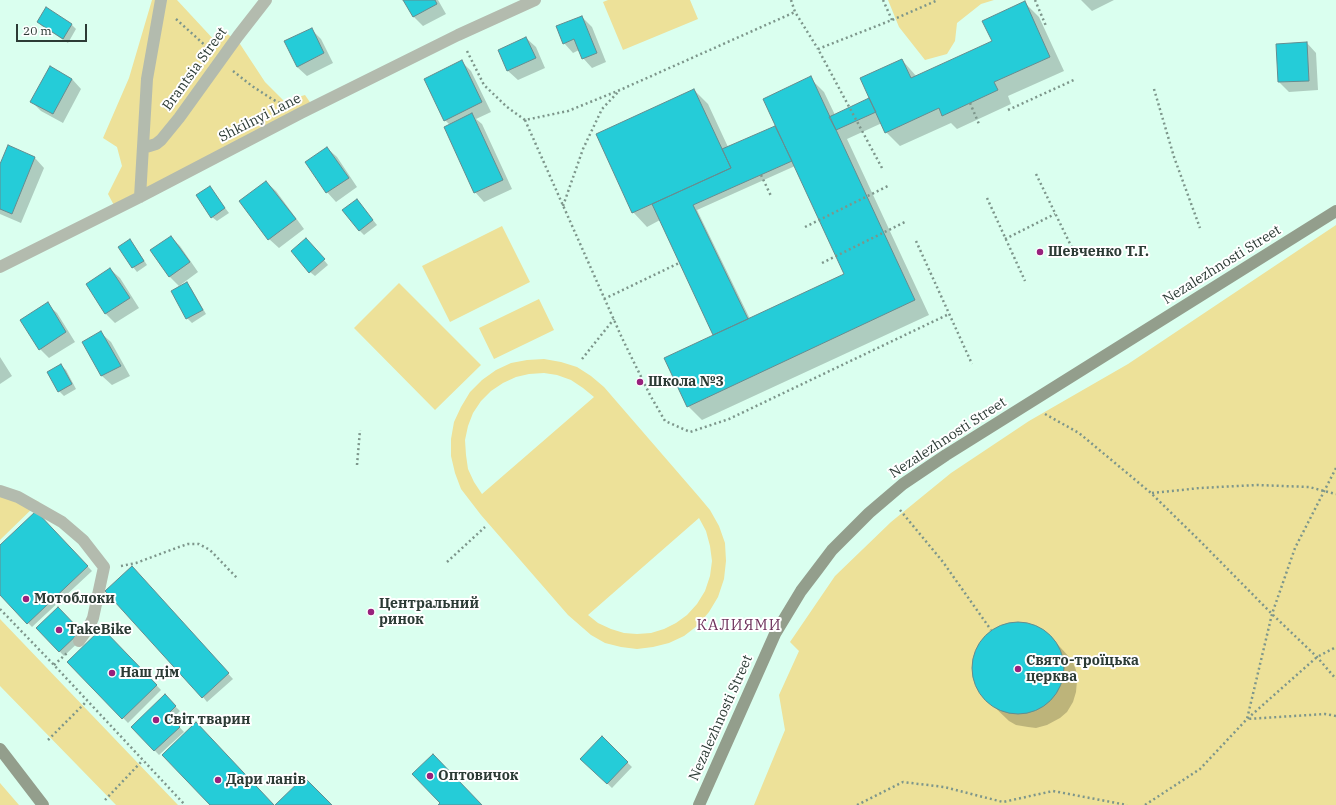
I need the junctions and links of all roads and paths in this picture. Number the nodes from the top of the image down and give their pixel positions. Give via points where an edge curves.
1 (161, 0) edge
2 (266, 0) edge
3 (535, 0) edge
4 (791, 0) edge
5 (883, 0) edge
6 (924, 0) edge
7 (938, 0) edge
8 (1035, 0) edge
9 (926, 5) junction
10 (795, 12) junction
11 (892, 20) junction
12 (1046, 26) dead end
13 (458, 35) junction
14 (818, 49) junction
15 (1076, 79) dead end
16 (1154, 89) dead end
17 (620, 90) junction
18 (970, 103) dead end
19 (1008, 110) dead end
20 (525, 120) junction
21 (979, 124) dead end
22 (143, 148) junction
23 (882, 168) dead end
24 (1036, 174) dead end
25 (761, 175) dead end
26 (890, 185) dead end
27 (771, 196) dead end
28 (140, 197) junction
29 (987, 198) dead end
30 (563, 206) junction
31 (1336, 211) edge
32 (1055, 214) junction
33 (907, 221) dead end
34 (805, 227) dead end
35 (1200, 228) dead end
36 (1005, 239) junction
37 (916, 241) dead end
38 (1075, 254) dead end
39 (679, 263) dead end
40 (822, 263) dead end
41 (0, 267) edge
42 (1025, 281) dead end
43 (604, 299) junction
44 (950, 314) junction
45 (614, 319) junction
46 (582, 359) dead end
47 (972, 364) dead end
48 (1027, 404) junction
49 (360, 430) dead end
50 (357, 465) dead end
51 (1336, 468) edge
52 (0, 491) edge
53 (1324, 491) junction
54 (1151, 493) junction
55 (1336, 494) edge
56 (888, 496) junction
57 (485, 527) dead end
58 (447, 562) dead end
59 (104, 567) junction
60 (237, 578) dead end
61 (0, 609) edge
62 (1272, 614) junction
63 (991, 630) dead end
64 (79, 641) dead end
65 (1336, 647) edge
66 (1317, 656) junction
67 (1336, 678) edge
68 (88, 701) junction
69 (1336, 716) edge
70 (1247, 719) junction
71 (48, 740) dead end
72 (0, 750) edge
73 (143, 760) junction
74 (105, 800) dead end
75 (43, 805) edge
76 (185, 805) edge
77 (699, 805) edge
78 (857, 805) edge
79 (1127, 805) edge
80 (1145, 805) edge

1 - 22 street via 147,79
2 - 22 street, Brantsia Street via 161,140
3 - 13 street, Shkilnyi Lane
4 - 10 path
5 - 11 path
6 - 9 path
7 - 9 path
8 - 12 path
9 - 11 path
10 - 14 path
10 - 17 path
11 - 14 path
13 - 20 path via 484,84 507,107
13 - 28 street, Shkilnyi Lane
14 - 23 path
15 - 19 path
16 - 35 path via 1174,157
17 - 20 path via 568,110
17 - 30 path via 602,109 583,149
18 - 21 path
20 - 30 path
22 - 28 street
24 - 32 path
25 - 27 path
26 - 34 path
28 - 41 street, Shkilnyi Lane
29 - 36 path
30 - 43 path
31 - 48 main road, Nezalezhnosti Street
32 - 36 path
32 - 38 path
33 - 40 path
36 - 42 path
37 - 44 path
39 - 43 path
43 - 45 path
44 - 45 path via 729,419 690,432 665,421
44 - 47 path
45 - 46 path
48 - 54 path via 1079,433
48 - 56 main road, Nezalezhnosti Street via 917,474
49 - 50 path
51 - 53 path
52 - 59 street via 18,497 62,522 83,540
53 - 54 path via 1310,487 1257,485
53 - 55 path
53 - 62 path via 1295,548
54 - 62 path
56 - 63 path via 943,562
56 - 77 main road, Nezalezhnosti Street via 832,550 788,612 775,634
57 - 58 path
59 - 60 path via 136,563 188,544 199,544 210,550
59 - 64 street via 90,627
61 - 68 path
62 - 66 path
62 - 70 path
65 - 66 path
66 - 67 path
66 - 70 path
68 - 71 path
68 - 73 path
69 - 70 path via 1325,714
70 - 80 path via 1200,769
72 - 75 main road
73 - 74 path
73 - 76 path
78 - 79 path via 903,782 944,787 1003,802 1053,791

